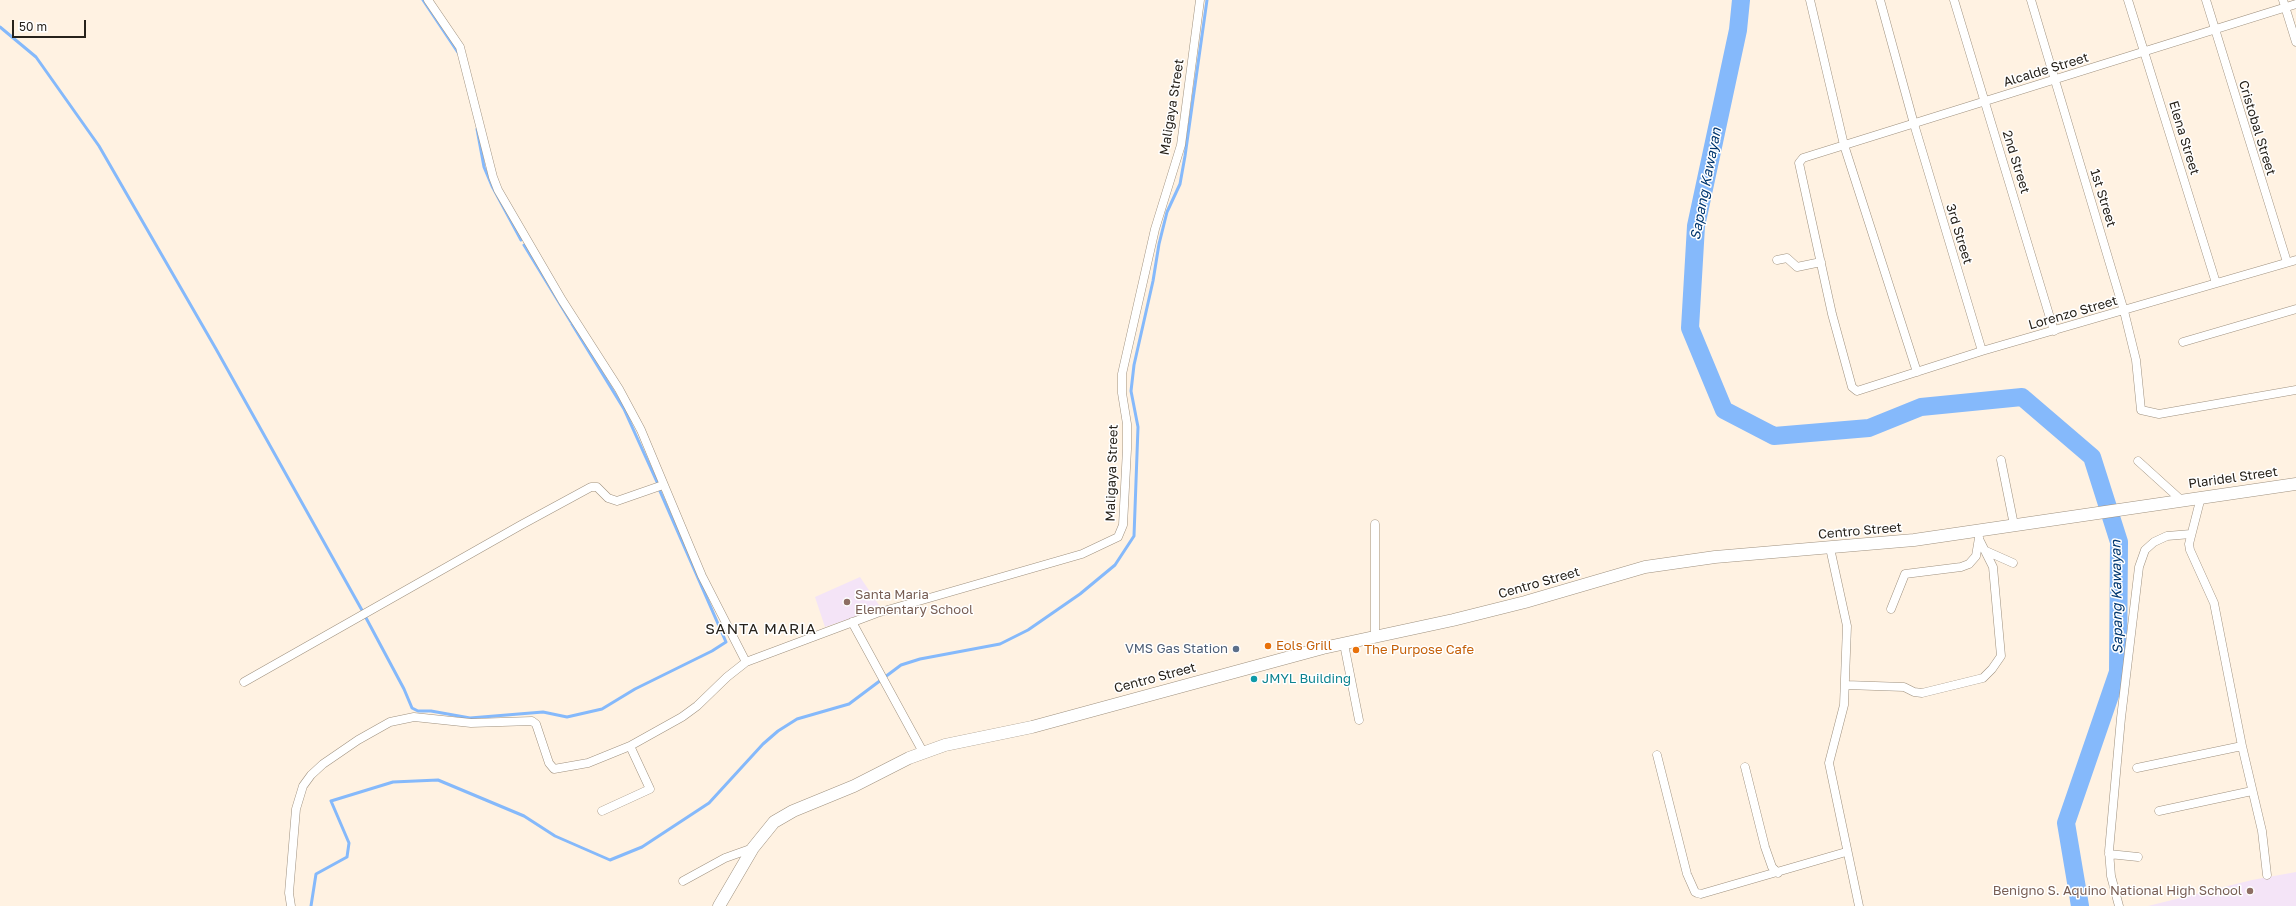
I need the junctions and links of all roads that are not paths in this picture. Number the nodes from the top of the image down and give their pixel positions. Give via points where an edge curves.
1 (428, 0) edge
2 (1200, 0) edge
3 (1810, 0) edge
4 (1880, 0) edge
5 (1954, 0) edge
6 (2031, 0) edge
7 (2128, 0) edge
8 (2206, 0) edge
9 (2284, 4) edge
10 (2296, 4) edge
11 (2214, 30) junction
12 (2296, 42) edge
13 (2145, 52) junction
14 (2054, 80) junction
15 (1986, 101) junction
16 (1914, 124) junction
17 (1844, 145) junction
18 (1777, 260) dead end
19 (2296, 260) edge
20 (1821, 262) junction
21 (2287, 262) junction
22 (2216, 283) junction
23 (2296, 309) edge
24 (2124, 310) junction
25 (2054, 331) junction
26 (2183, 342) dead end
27 (1982, 351) junction
28 (1917, 372) junction
29 (2296, 390) edge
30 (2001, 460) dead end
31 (2138, 461) dead end
32 (2296, 484) edge
33 (663, 485) junction
34 (2201, 497) junction
35 (2177, 500) junction
36 (1375, 524) dead end
37 (2014, 525) junction
38 (2191, 534) junction
39 (1980, 535) junction
40 (1830, 548) junction
41 (1986, 551) junction
42 (2013, 563) dead end
43 (1891, 608) dead end
44 (852, 622) junction
45 (1375, 637) junction
46 (1344, 644) junction
47 (746, 662) junction
48 (244, 682) dead end
49 (1846, 685) junction
50 (1360, 720) dead end
51 (630, 746) junction
52 (2242, 746) junction
53 (923, 752) junction
54 (1657, 756) dead end
55 (1745, 767) dead end
56 (2137, 768) dead end
57 (2252, 791) junction
58 (602, 811) dead end
59 (2160, 811) dead end
60 (753, 848) junction
61 (1846, 852) junction
62 (2109, 854) junction
63 (2138, 857) dead end
64 (1778, 873) junction
65 (2267, 875) dead end
66 (683, 881) dead end
67 (291, 906) edge
68 (719, 906) edge
69 (1859, 906) edge
70 (2119, 906) edge

1 - 33 street via 460,47 498,190 562,300 619,389 641,430
2 - 44 street, Maligaya Street via 1181,144 1155,229 1122,374 1127,435 1121,532 1112,541 1082,554
3 - 17 street
4 - 16 street, 3rd Street
5 - 15 street, 2nd Street
6 - 14 street, 1st Street
7 - 13 street, Elena Street
8 - 11 street, Cristobal Street
9 - 10 street, Alcalde Street
9 - 11 street, Alcalde Street
9 - 12 street
11 - 13 street, Alcalde Street
11 - 21 street, Cristobal Street
13 - 14 street, Alcalde Street
13 - 22 street, Elena Street
14 - 15 street, Alcalde Street
14 - 24 street, 1st Street
15 - 16 street, Alcalde Street
15 - 25 street, 2nd Street
16 - 17 street, Alcalde Street
16 - 27 street, 3rd Street
17 - 20 street, Alcalde Street via 1803,158 1800,163
17 - 28 street
18 - 20 street via 1787,258 1797,268
19 - 21 street, Lorenzo Street
20 - 28 street, Lorenzo Street via 1852,387 1857,391
21 - 22 street, Lorenzo Street
22 - 24 street, Lorenzo Street
23 - 26 street
24 - 25 street, Lorenzo Street
24 - 29 street, 1st Street via 2139,377 2141,410 2159,414
25 - 27 street, Lorenzo Street
27 - 28 street, Lorenzo Street
30 - 37 street
31 - 35 street
32 - 34 street, Plaridel Street
33 - 47 street via 702,576
33 - 48 street via 617,501 608,498 597,487 591,487
34 - 35 street, Plaridel Street
34 - 38 street
35 - 37 street, Centro Street
36 - 45 street
37 - 39 street, Centro Street
38 - 52 street via 2190,550 2214,603
38 - 62 street via 2167,536 2154,542 2145,550 2142,557 2122,718
39 - 40 street, Centro Street
39 - 41 street
39 - 43 street via 1976,556 1965,566 1905,574
40 - 45 street, Centro Street via 1699,558 1645,567 1525,602
40 - 49 street via 1847,626
41 - 42 street
41 - 49 street via 1992,567 2001,656 1983,678 1922,693 1904,687
44 - 47 street, Maligaya Street
44 - 53 street
45 - 46 street, Centro Street
46 - 50 street
46 - 53 street, Centro Street via 1032,727
47 - 51 street, Maligaya Street via 689,713
49 - 61 street via 1841,719 1829,763
51 - 58 street via 650,789
51 - 67 street, Maligaya Street via 588,763 558,770 549,763 536,724 532,721 470,723 414,717 390,722 322,764 303,786 296,809 289,893
52 - 56 street
52 - 57 street
53 - 60 street, Centro Street via 841,792 782,816 767,829
54 - 64 street via 1686,874 1694,892 1701,894
55 - 64 street via 1765,847 1772,867
57 - 59 street
57 - 65 street via 2262,831
60 - 66 street via 725,858
60 - 68 street, Centro Street
61 - 64 street
61 - 69 street
62 - 63 street
62 - 70 street via 2111,876

